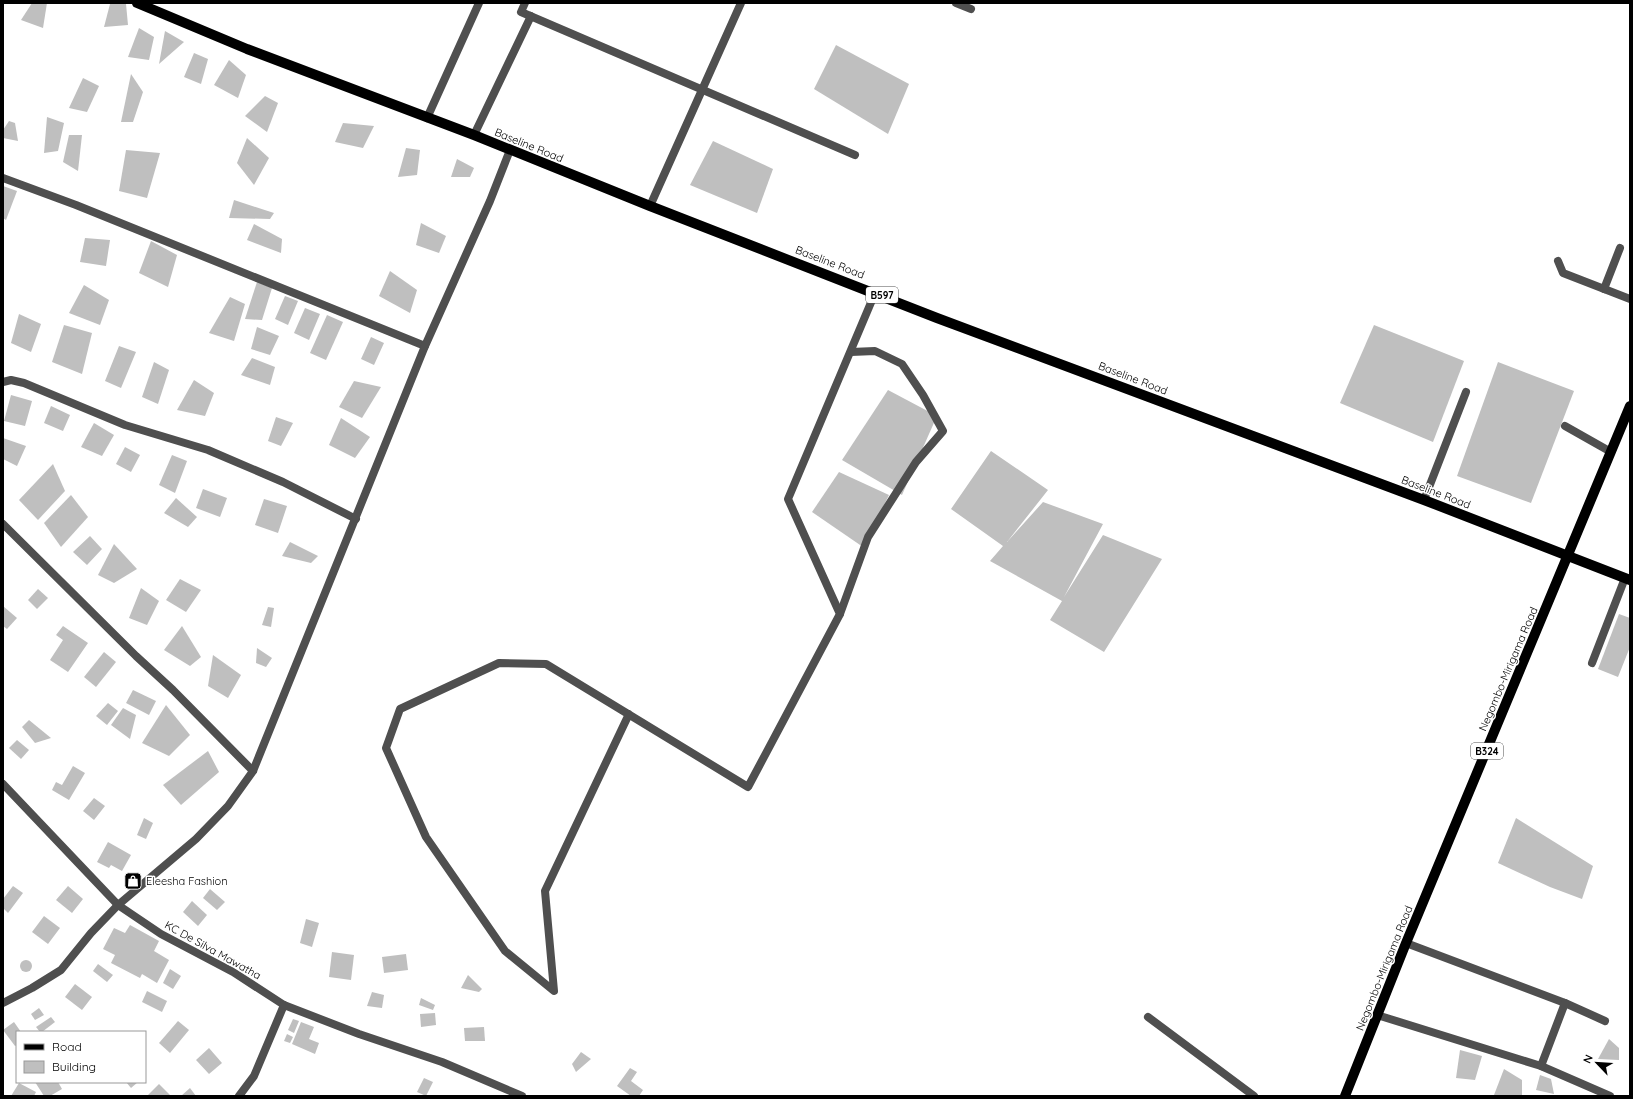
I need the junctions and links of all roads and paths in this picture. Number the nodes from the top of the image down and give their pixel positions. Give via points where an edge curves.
1 (136, 3) edge
2 (479, 3) edge
3 (525, 3) edge
4 (741, 3) edge
5 (956, 3) edge
6 (971, 9) dead end
7 (531, 16) junction
8 (702, 90) junction
9 (427, 118) junction
10 (474, 135) junction
11 (510, 150) junction
12 (855, 155) dead end
13 (3, 178) edge
14 (650, 206) junction
15 (1620, 248) dead end
16 (1558, 261) dead end
17 (1604, 289) junction
18 (875, 293) junction
19 (1630, 299) edge
20 (425, 346) junction
21 (851, 352) junction
22 (3, 382) edge
23 (1466, 392) dead end
24 (1630, 406) edge
25 (1565, 426) dead end
26 (1611, 452) junction
27 (1424, 500) junction
28 (356, 519) junction
29 (3, 524) edge
30 (1568, 556) junction
31 (1628, 579) edge
32 (840, 614) junction
33 (1592, 663) dead end
34 (629, 714) junction
35 (252, 771) junction
36 (3, 784) edge
37 (118, 904) junction
38 (1406, 944) junction
39 (3, 1002) edge
40 (1565, 1002) junction
41 (284, 1005) junction
42 (1377, 1015) junction
43 (1148, 1017) dead end
44 (1605, 1021) dead end
45 (1541, 1066) junction
46 (239, 1096) edge
47 (522, 1096) edge
48 (1254, 1096) edge
49 (1345, 1096) edge
50 (1610, 1096) edge

1 - 9 main road, Baseline Road / B597
2 - 9 street
3 - 7 street via 521,12
4 - 8 street
5 - 6 street
7 - 8 street
7 - 10 street
8 - 12 street
8 - 14 street
9 - 10 main road, Baseline Road / B597
10 - 11 main road, Baseline Road / B597
11 - 14 main road, Baseline Road / B597
11 - 20 street
13 - 20 street
14 - 18 main road, Baseline Road / B597
15 - 17 street
16 - 17 street via 1563,273
17 - 19 street
18 - 21 street
18 - 27 main road, Baseline Road / B597
20 - 28 street
21 - 32 street via 788,500
21 - 32 street via 875,351 902,364 943,431 916,462 868,537
22 - 28 street via 11,380 24,383 125,425 208,450 283,482
23 - 27 street
24 - 26 main road, Negombo-Mirigama Road / B324
25 - 26 street
26 - 30 main road, Negombo-Mirigama Road / B324
27 - 30 main road, Baseline Road / B597
28 - 35 street
29 - 35 street
30 - 31 main road, Baseline Road / B597
30 - 38 main road, Negombo-Mirigama Road / B324
31 - 33 street
32 - 34 street via 748,787
34 - 34 street via 546,664 500,663 400,709 386,748 426,837 500,945 554,991 545,891
35 - 37 street via 228,806 196,839
36 - 37 street, KC De Silva Mawatha
37 - 39 street via 61,970
37 - 41 street, KC De Silva Mawatha via 161,934 233,972
38 - 40 street
38 - 42 main road, Negombo-Mirigama Road / B324
40 - 44 street
40 - 45 street
41 - 46 street via 254,1076
41 - 47 street, KC De Silva Mawatha via 442,1062
42 - 45 street
42 - 49 main road, Negombo-Mirigama Road / B324
43 - 48 street
45 - 50 street

